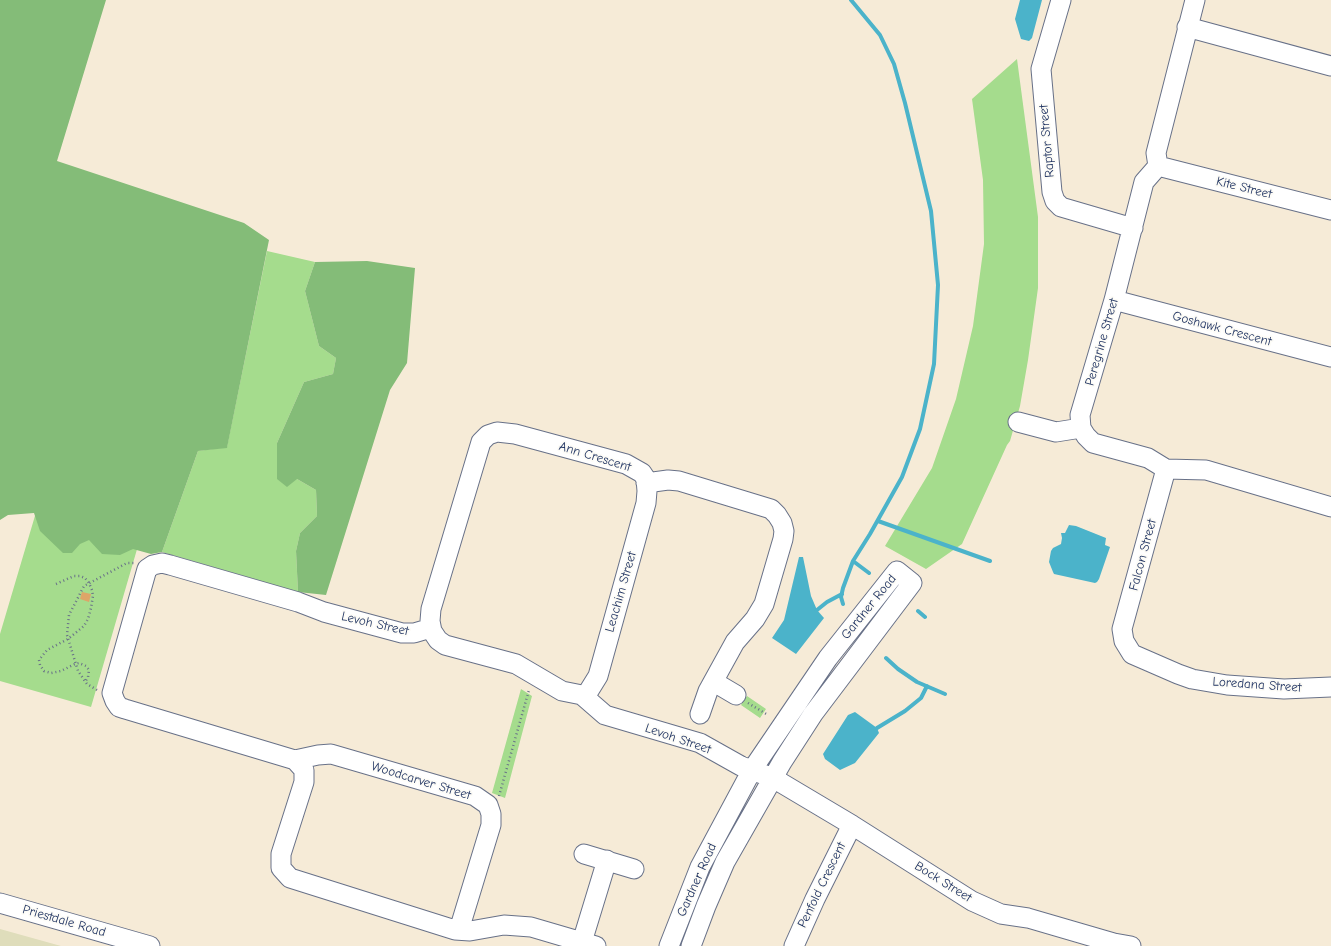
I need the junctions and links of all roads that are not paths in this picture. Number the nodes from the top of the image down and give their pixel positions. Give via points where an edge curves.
1 (1061, 0) edge
2 (1195, 0) edge
3 (1188, 27) junction
4 (1331, 66) edge
5 (1158, 166) junction
6 (1331, 210) edge
7 (1133, 228) junction
8 (1114, 300) junction
9 (1331, 357) edge
10 (1018, 422) dead end
11 (1081, 428) junction
12 (1166, 469) junction
13 (646, 483) junction
14 (1331, 507) edge
15 (431, 628) junction
16 (1124, 641) joint
17 (714, 682) junction
18 (1331, 687) edge
19 (112, 693) joint
20 (736, 695) road end
21 (585, 697) junction
22 (700, 714) dead end
23 (295, 760) junction
24 (752, 770) junction
25 (772, 778) junction
26 (852, 825) junction
27 (584, 854) dead end
28 (607, 860) junction
29 (634, 868) dead end
30 (0, 903) edge
31 (459, 930) junction
32 (89, 937) edge
33 (589, 944) edge
34 (150, 946) edge
35 (669, 946) edge
36 (692, 946) edge
37 (794, 946) edge
38 (1131, 946) edge

1 - 7 street, Raptor Street via 1041,69 1052,192 1055,201 1062,207
2 - 3 street
3 - 4 street
3 - 5 street via 1156,153
5 - 6 street, Kite Street
5 - 7 street, Peregrine Street via 1144,182
7 - 8 street, Peregrine Street
8 - 9 street, Goshawk Crescent
8 - 11 street, Peregrine Street via 1080,415
10 - 11 street via 1056,432
11 - 12 street via 1093,443 1148,458
12 - 14 street via 1206,470
12 - 16 street, Falcon Street via 1122,629
13 - 15 street, Ann Crescent via 642,473 626,464 514,434 496,432 488,435 481,442 431,609
13 - 17 street, Ann Crescent via 679,481 771,509 782,523 783,539 764,604 735,642
13 - 21 street, Leachim Street via 646,503 598,676
15 - 19 street, Levoh Street via 414,633 402,633 162,563 147,569
15 - 21 street, Levoh Street via 438,640 445,645 516,664 562,691
16 - 18 street, Loredana Street via 1132,654 1192,678 1227,685
17 - 20 street
17 - 22 street, Ann Crescent
19 - 23 street, Woodcarver Street via 114,701 125,710
21 - 24 street, Levoh Street via 605,715 700,743
23 - 31 street via 304,770 304,782 282,854 281,868 290,878
23 - 31 street, Woodcarver Street via 331,754 475,796 488,805 491,825
24 - 25 street, Levoh Street
24 - 25 street, Gardner Road via 828,658 897,571 912,582 813,714
24 - 35 street, Gardner Road via 700,868
25 - 26 street, Bock Street
25 - 36 street, Gardner Road via 725,862
26 - 37 street, Penfold Crescent
26 - 38 street, Bock Street via 972,901 1001,914 1028,918
27 - 28 street
28 - 29 street
28 - 33 street
30 - 32 street, Priestdale Road
31 - 33 street via 470,931 504,925 531,926
32 - 34 street, Priestdale Road

